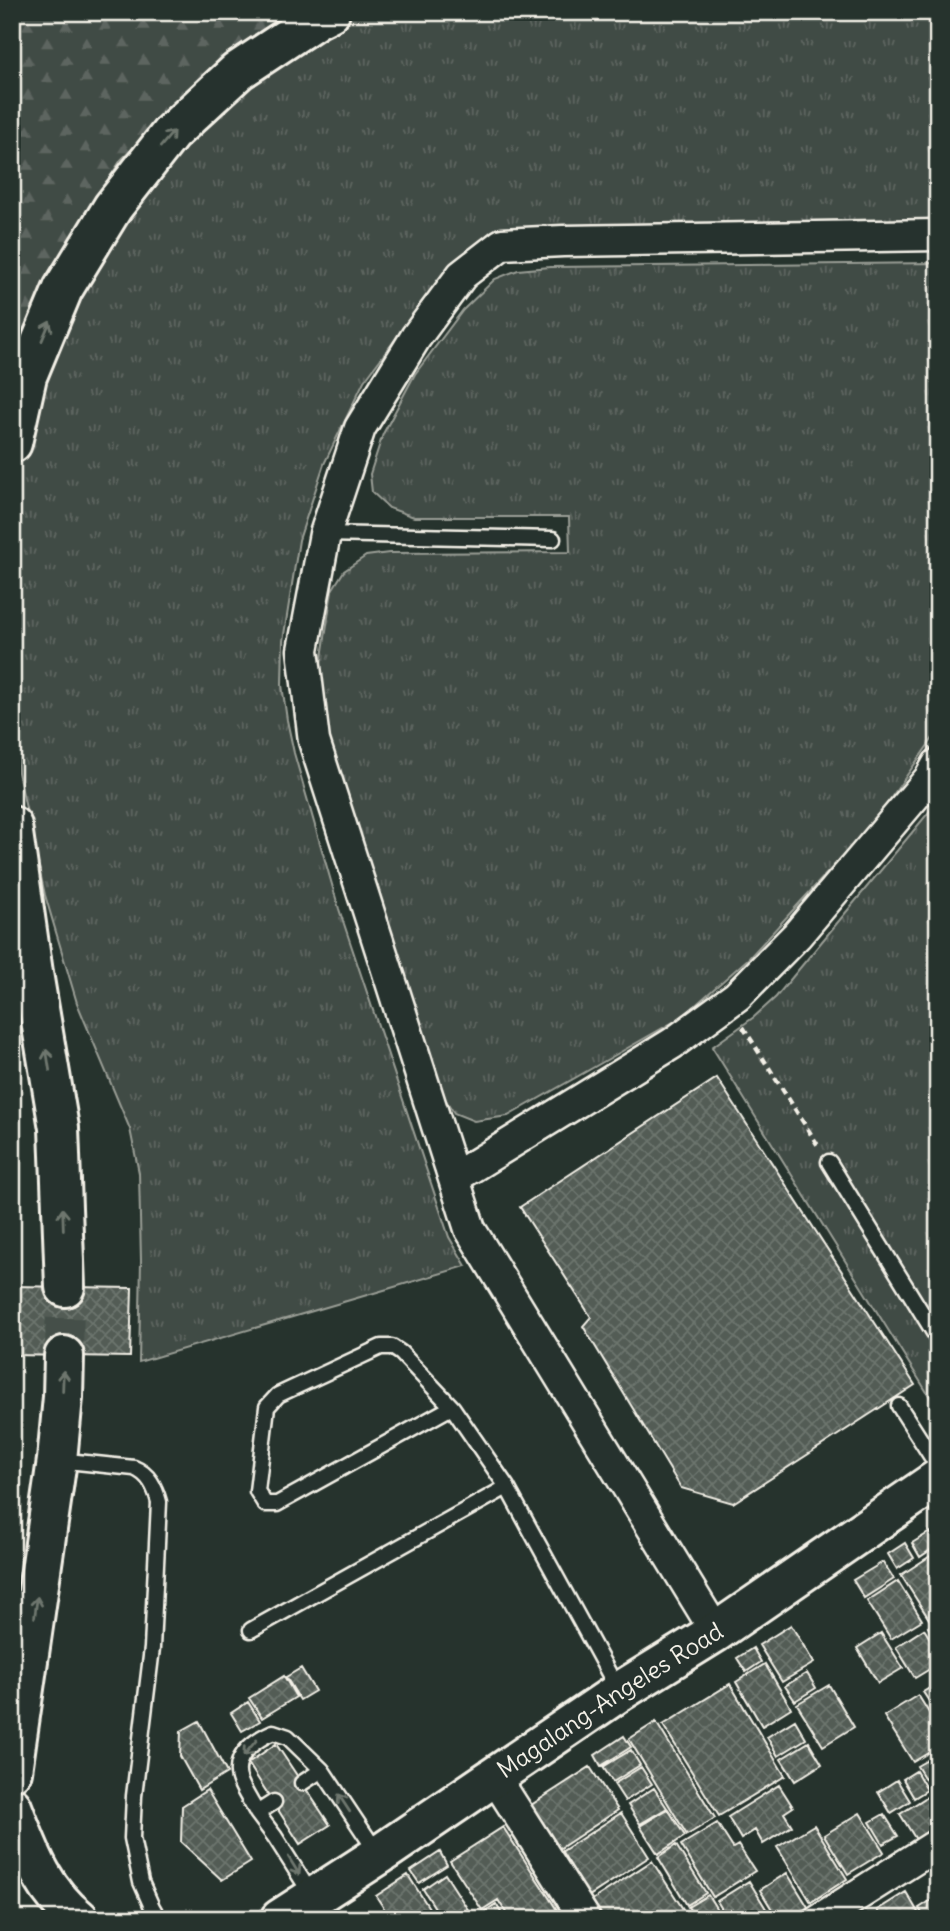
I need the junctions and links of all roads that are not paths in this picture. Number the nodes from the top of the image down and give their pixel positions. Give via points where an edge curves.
1 (330, 12) edge
2 (938, 235) edge
3 (12, 443) edge
4 (326, 534) junction
5 (553, 539) dead end
6 (938, 764) edge
7 (12, 826) edge
8 (829, 1162) road end
9 (454, 1178) junction
10 (65, 1287) tunnel mouth
11 (938, 1339) edge
12 (64, 1356) tunnel mouth
13 (899, 1405) dead end
14 (452, 1407) junction
15 (57, 1460) junction
16 (938, 1466) edge
17 (938, 1479) edge
18 (507, 1487) junction
19 (251, 1630) dead end
20 (716, 1632) junction
21 (619, 1692) junction
22 (322, 1770) junction
23 (12, 1771) edge
24 (494, 1776) junction
25 (302, 1783) dead end
26 (274, 1801) dead end
27 (12, 1807) edge
28 (257, 1813) junction
29 (938, 1844) edge
30 (379, 1855) junction
31 (313, 1897) junction
32 (79, 1919) edge
33 (159, 1919) edge
34 (280, 1919) edge
35 (585, 1919) edge
36 (820, 1919) edge

3 -> 1 main road via 27,376 63,289 113,207 171,133 238,71
2 - 4 street via 502,244 462,275 416,337 360,428
4 - 5 lane
4 - 9 street via 303,650 314,741
6 - 9 street via 797,935 737,996 673,1043
10 -> 7 main road via 59,1128
8 - 11 lane
9 - 20 street via 470,1229
15 -> 12 main road
13 - 16 lane
14 - 14 lane via 401,1353 381,1347 278,1395 267,1407 257,1491 265,1504 277,1504
14 - 18 lane
23 -> 15 main road
15 - 33 lane via 142,1471 156,1489 159,1502 152,1648 132,1838 141,1882
17 - 20 main road, Magalang-Angeles Road
18 - 19 lane
18 - 21 lane
20 - 21 main road, Magalang-Angeles Road
21 - 24 main road, Magalang-Angeles Road
22 - 25 lane
22 -> 28 lane via 288,1737 273,1732 258,1738 245,1751 237,1774
30 -> 22 lane
24 - 30 main road, Magalang-Angeles Road
24 - 35 street
26 - 28 lane
27 - 32 main road via 39,1873
28 -> 31 lane
29 - 36 street
30 - 31 main road, Magalang-Angeles Road
31 - 34 main road, Magalang-Angeles Road

